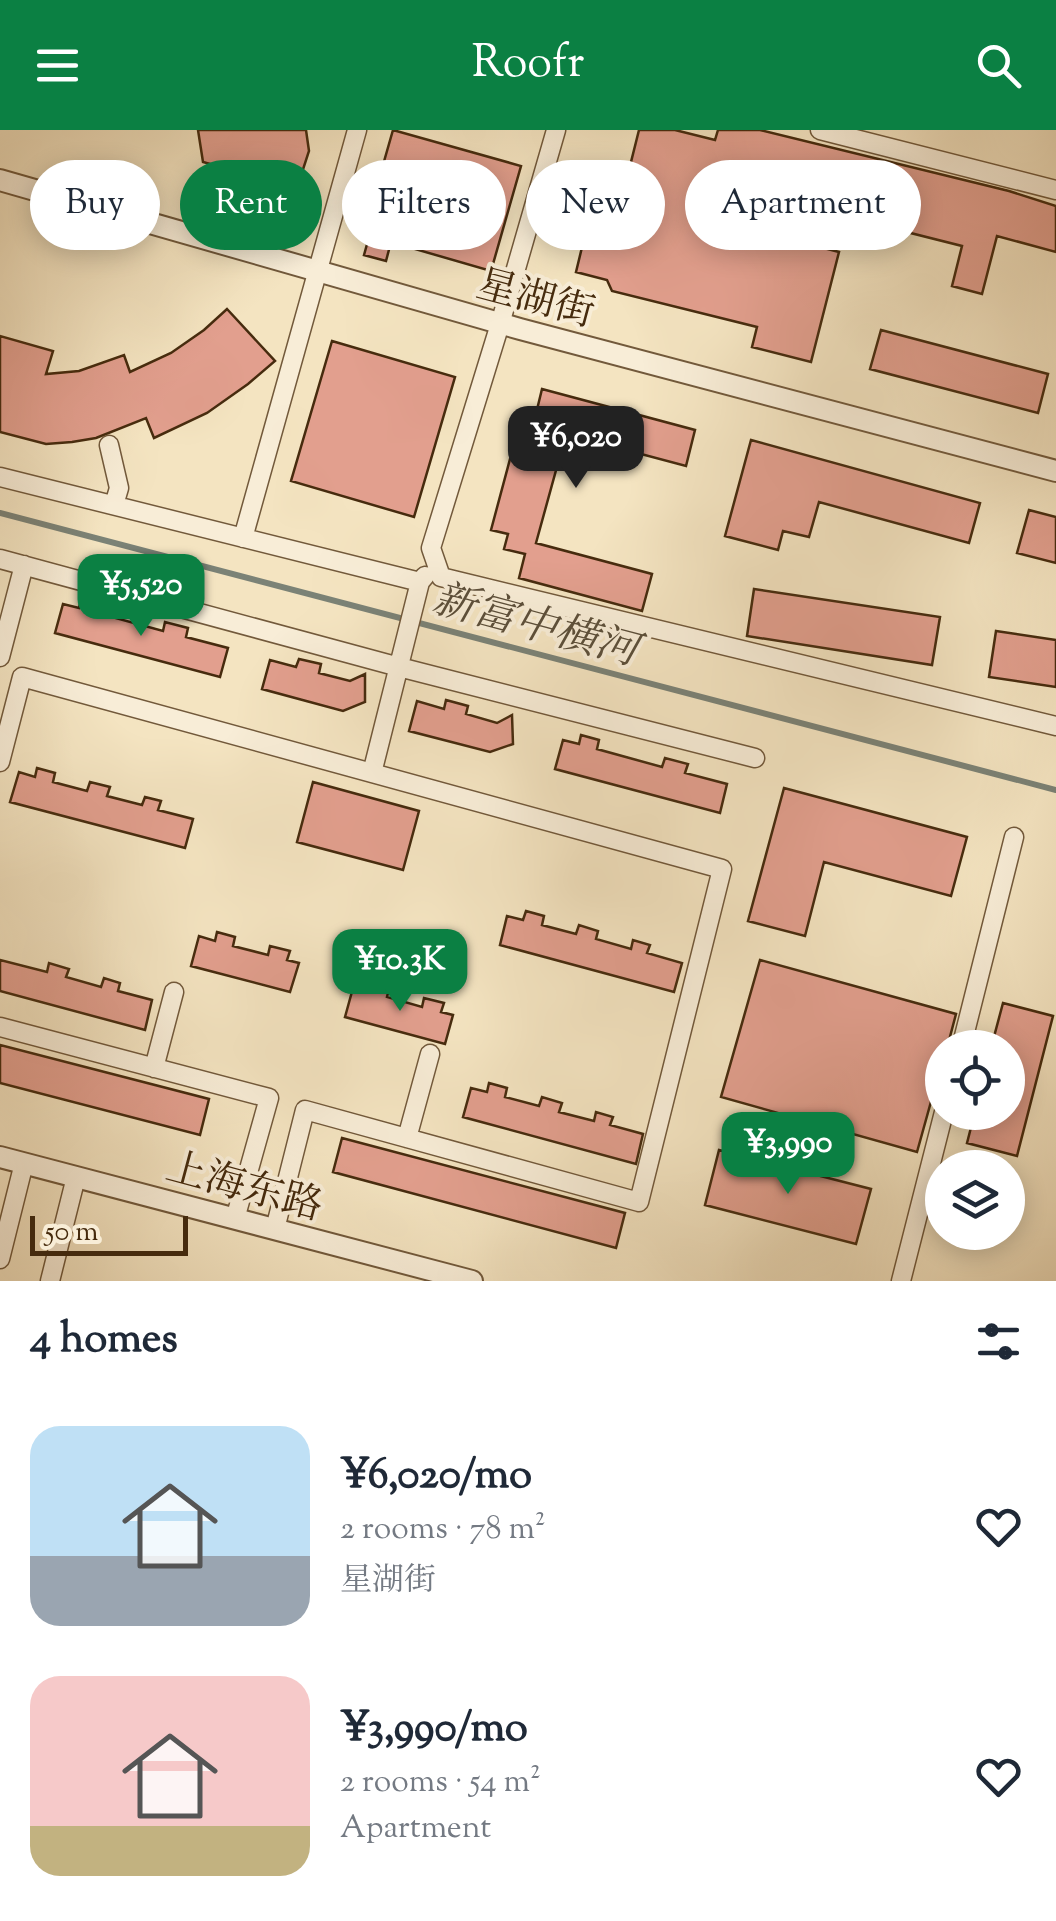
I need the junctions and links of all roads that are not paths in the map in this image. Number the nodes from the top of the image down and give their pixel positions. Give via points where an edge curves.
1 (357, 130) edge
2 (534, 130) edge
3 (820, 130) edge
4 (555, 133) edge
5 (0, 180) edge
6 (1056, 190) edge
7 (318, 271) junction
8 (500, 324) junction
9 (110, 444) dead end
10 (1056, 471) edge
11 (0, 476) edge
12 (114, 506) junction
13 (243, 538) junction
14 (0, 558) edge
15 (436, 562) junction
16 (24, 564) junction
17 (418, 590) junction
18 (0, 658) edge
19 (399, 666) junction
20 (1056, 726) edge
21 (755, 758) dead end
22 (0, 762) edge
23 (372, 773) junction
24 (1014, 837) dead end
25 (174, 992) dead end
26 (0, 1027) edge
27 (966, 1030) edge
28 (430, 1054) dead end
29 (154, 1068) junction
30 (939, 1130) edge
31 (408, 1138) junction
32 (0, 1157) edge
33 (24, 1164) junction
34 (76, 1178) junction
35 (235, 1219) junction
36 (275, 1229) junction
37 (0, 1259) edge
38 (50, 1281) edge
39 (472, 1281) edge
40 (901, 1281) edge

1 - 7 street
2 - 4 street
3 - 6 street
4 - 8 street
5 - 7 street, 星湖街
7 - 8 street, 星湖街
7 - 13 street
8 - 10 street, 星湖街
8 - 15 street via 431,548
9 - 12 street via 119,488
11 - 12 street
12 - 13 street
13 - 17 street
14 - 16 street
15 - 17 street
15 - 20 street via 441,577
16 - 18 street
16 - 19 street
17 - 19 street
19 - 21 street
19 - 23 street
22 - 23 street via 22,678
23 - 31 street via 722,869 639,1202
24 - 27 street
25 - 29 street
26 - 29 street
28 - 31 street
29 - 35 street via 269,1098
30 - 40 street
31 - 36 street via 305,1110
32 - 33 street, 上海东路
33 - 34 street, 上海东路
33 - 37 street
34 - 35 street, 上海东路
34 - 38 street
35 - 36 street, 上海东路
36 - 39 street, 上海东路

